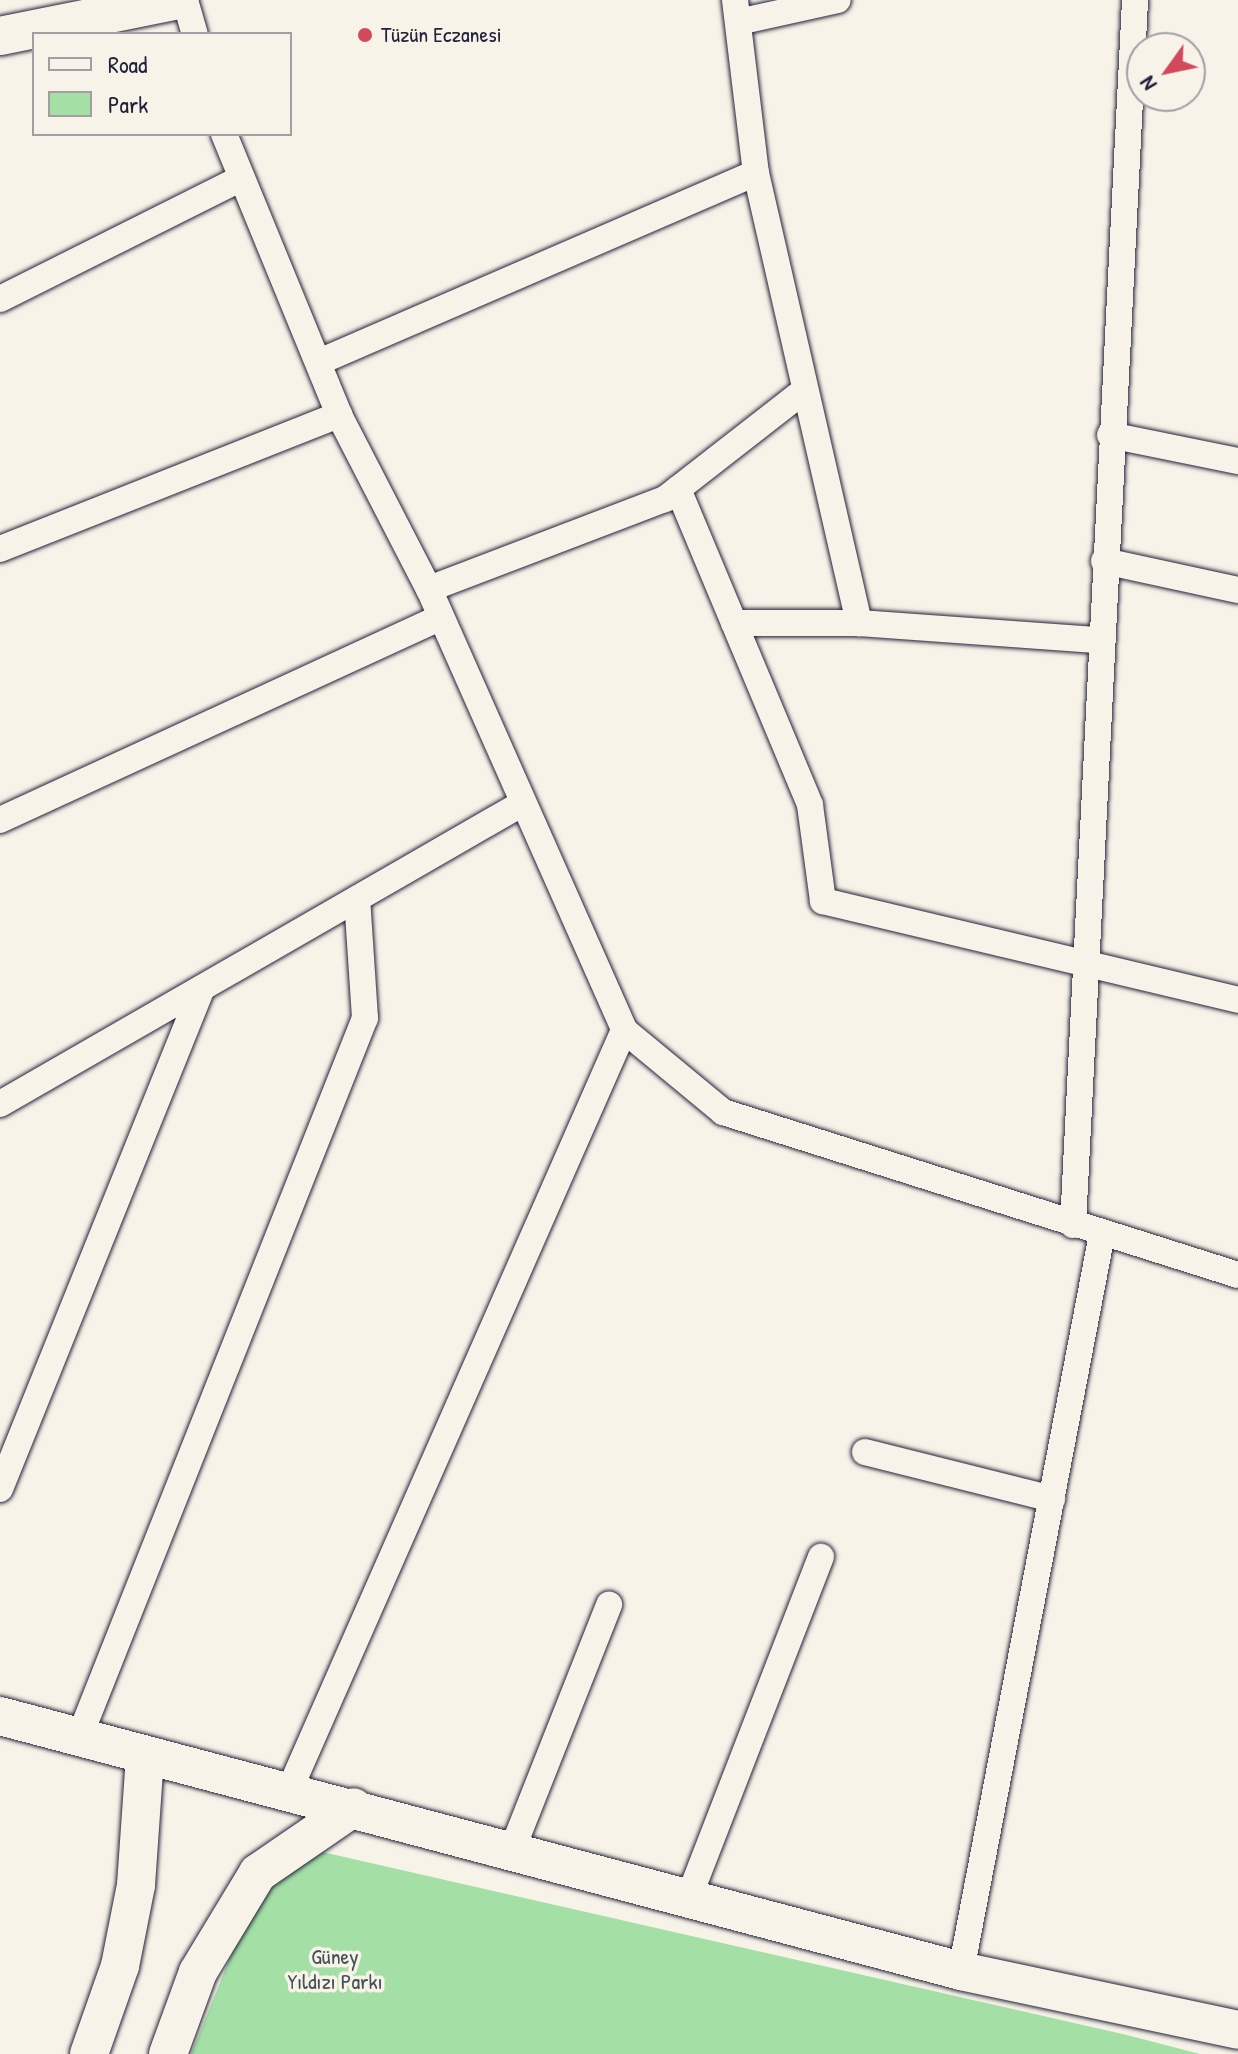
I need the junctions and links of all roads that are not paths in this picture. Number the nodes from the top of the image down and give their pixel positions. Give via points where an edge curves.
1 (179, 0) edge
2 (185, 0) edge
3 (838, 0) edge
4 (1135, 0) edge
5 (736, 11) edge
6 (194, 32) edge
7 (0, 36) edge
8 (225, 136) edge
9 (756, 173) junction
10 (238, 180) junction
11 (0, 299) edge
12 (319, 362) junction
13 (801, 393) junction
14 (339, 415) junction
15 (1110, 435) junction
16 (1238, 461) edge
17 (678, 489) junction
18 (0, 549) edge
19 (1104, 561) junction
20 (429, 589) junction
21 (1238, 590) edge
22 (441, 617) junction
23 (734, 623) junction
24 (859, 623) junction
25 (1099, 640) junction
26 (523, 803) junction
27 (0, 820) edge
28 (357, 899) junction
29 (1085, 966) junction
30 (202, 988) junction
31 (1238, 1000) edge
32 (624, 1030) junction
33 (0, 1104) edge
34 (1073, 1225) junction
35 (1102, 1234) junction
36 (1238, 1275) edge
37 (865, 1452) dead end
38 (0, 1489) edge
39 (1052, 1499) junction
40 (821, 1557) dead end
41 (609, 1605) dead end
42 (0, 1716) edge
43 (79, 1738) junction
44 (145, 1755) junction
45 (289, 1791) junction
46 (354, 1807) junction
47 (512, 1850) junction
48 (689, 1897) junction
49 (961, 1971) junction
50 (1238, 2030) edge
51 (89, 2054) edge
52 (168, 2054) edge

1 - 7 main road
2 - 6 street
3 - 5 street
4 - 15 street
5 - 9 street
8 - 10 street
9 - 12 street
9 - 13 street
10 - 11 street
10 - 12 street
12 - 14 street
13 - 17 street
13 - 24 street
14 - 18 street
14 - 20 street
15 - 16 street
15 - 19 street
17 - 20 street
17 - 23 street
19 - 21 street
19 - 25 street
20 - 22 street
22 - 26 street
22 - 27 street
23 - 24 street
23 - 29 street via 810,805 823,901
24 - 25 street
25 - 29 street
26 - 28 street
26 - 32 street
28 - 30 street
28 - 43 street via 365,1018
29 - 31 street
29 - 34 street
30 - 33 street
30 - 38 street
32 - 34 street via 723,1112
32 - 45 street
34 - 35 street
35 - 36 street
35 - 39 street
37 - 39 street
39 - 49 street
40 - 48 street
41 - 47 street
42 - 43 main road
43 - 44 main road
44 - 45 main road
44 - 51 main road via 136,1885 120,1966
45 - 46 main road
46 - 47 main road
46 - 52 main road via 258,1873 198,1972
47 - 48 main road
48 - 49 main road
49 - 50 main road

